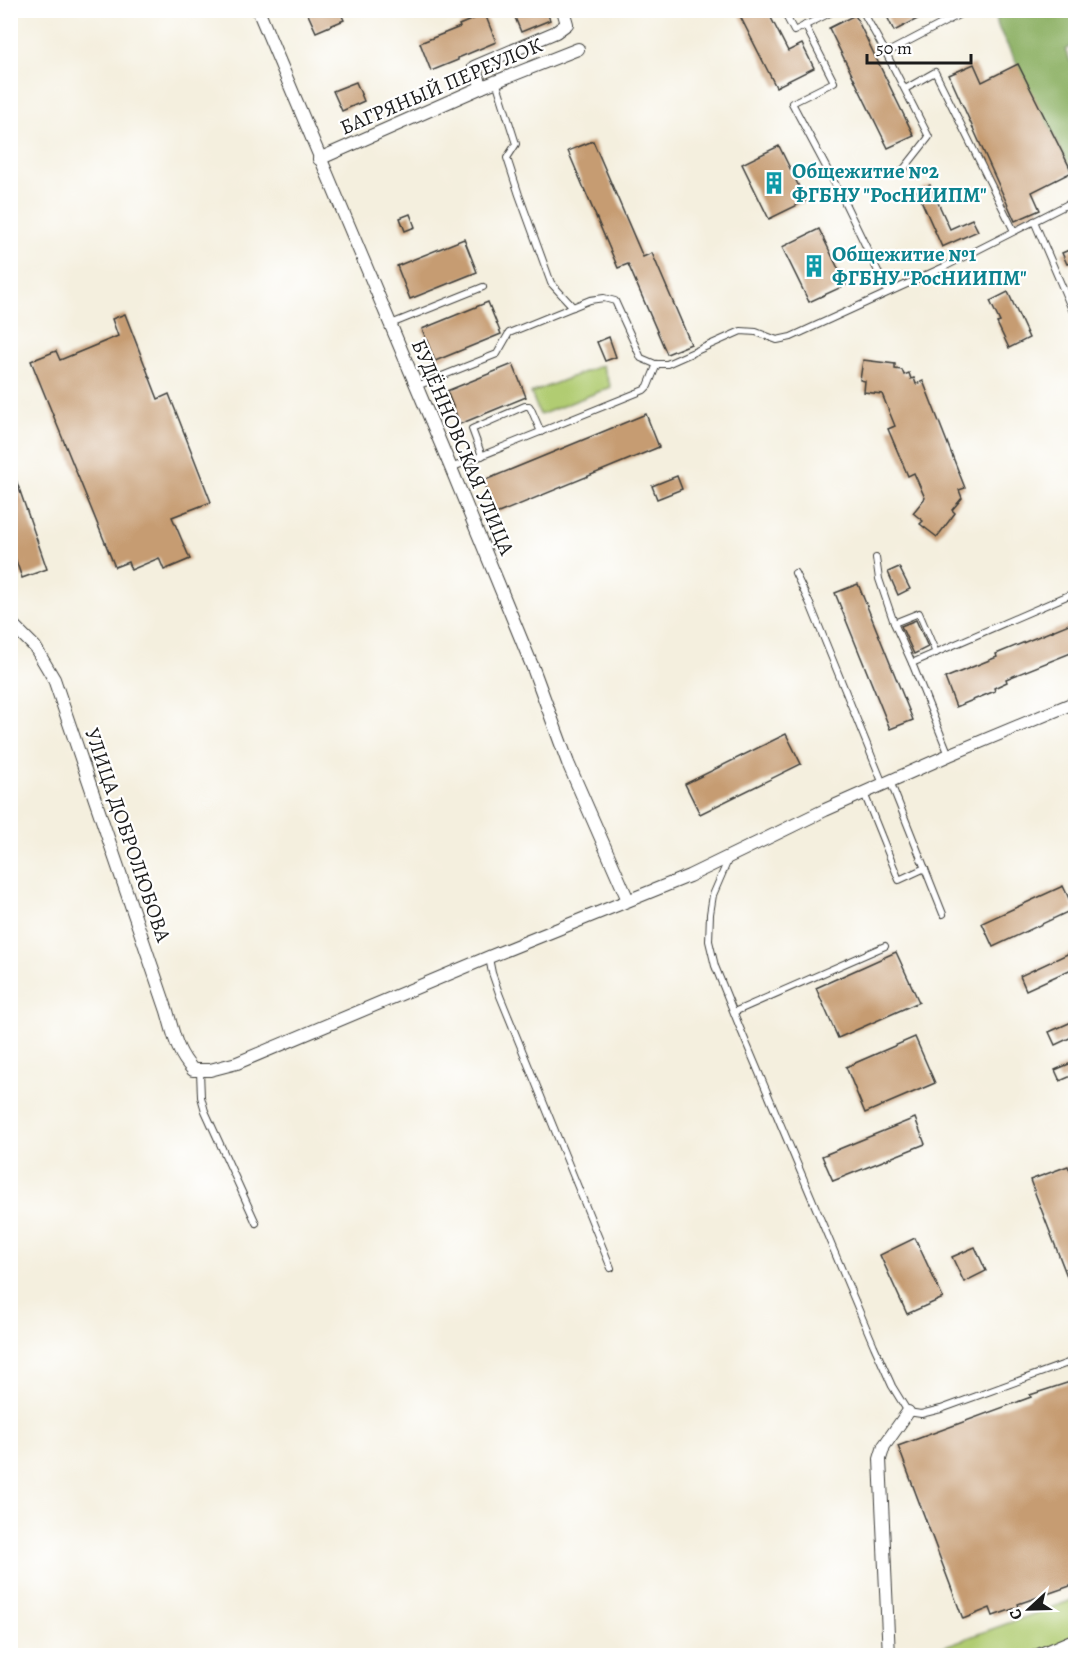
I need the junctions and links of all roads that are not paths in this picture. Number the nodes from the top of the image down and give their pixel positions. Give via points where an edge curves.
1 (258, 10) edge
2 (563, 10) edge
3 (783, 10) edge
4 (836, 10) edge
5 (862, 10) edge
6 (968, 10) edge
7 (805, 25) junction
8 (578, 50) dead end
9 (886, 53) junction
10 (496, 81) junction
11 (482, 87) junction
12 (905, 89) junction
13 (319, 159) junction
14 (903, 170) dead end
15 (1076, 200) edge
16 (1034, 221) junction
17 (1014, 231) junction
18 (483, 286) dead end
19 (888, 292) junction
20 (573, 307) junction
21 (1076, 319) edge
22 (391, 324) junction
23 (657, 364) junction
24 (417, 386) junction
25 (541, 432) junction
26 (482, 456) junction
27 (451, 468) junction
28 (876, 558) dead end
29 (795, 573) dead end
30 (1076, 592) edge
31 (10, 622) edge
32 (894, 623) junction
33 (936, 653) junction
34 (912, 663) junction
35 (1076, 702) edge
36 (949, 755) junction
37 (887, 783) junction
38 (864, 792) junction
39 (731, 855) junction
40 (925, 868) junction
41 (628, 900) junction
42 (943, 914) dead end
43 (885, 945) dead end
44 (489, 957) junction
45 (734, 1012) junction
46 (196, 1070) junction
47 (256, 1223) dead end
48 (611, 1268) dead end
49 (1076, 1360) edge
50 (908, 1412) junction
51 (1076, 1639) edge
52 (890, 1656) edge
53 (1036, 1656) edge

1 - 13 street, БУДЁННОВСКАЯ УЛИЦА
2 - 11 street via 567,24 556,32 474,67
3 - 7 lane via 794,31
4 - 7 lane
5 - 9 lane
6 - 9 lane
7 - 19 lane via 834,82 792,103
8 - 10 street, БАГРЯНЫЙ ПЕРЕУЛОК
9 - 12 lane
10 - 11 street, БАГРЯНЫЙ ПЕРЕУЛОК
10 - 20 lane via 516,144 507,158 519,195 551,283
11 - 13 street, БАГРЯНЫЙ ПЕРЕУЛОК
12 - 14 lane via 928,137
12 - 17 lane via 936,72
13 - 22 street, БУДЁННОВСКАЯ УЛИЦА
15 - 16 lane
16 - 17 lane
16 - 21 lane
17 - 19 lane
18 - 22 lane
19 - 23 lane via 791,337 777,340 741,331 667,364
20 - 23 lane via 604,298 615,301 641,358
20 - 24 lane via 510,333 497,354
22 - 24 street, БУДЁННОВСКАЯ УЛИЦА
23 - 25 lane via 644,390
24 - 27 street, БУДЁННОВСКАЯ УЛИЦА
25 - 26 lane
25 - 26 lane via 529,406 485,422 472,429
26 - 27 lane
27 - 41 street, БУДЁННОВСКАЯ УЛИЦА via 568,764
28 - 32 lane
29 - 37 lane
30 - 33 lane
31 - 46 street, УЛИЦА ДОБРОЛЮБОВА via 35,647 54,679 175,1040 182,1057
32 - 33 lane via 919,613
32 - 34 lane
33 - 34 lane
34 - 36 lane
35 - 36 street
36 - 37 street
37 - 38 street
37 - 40 lane
38 - 39 street
38 - 40 lane via 899,880
39 - 41 street
39 - 45 lane via 713,895 709,941
40 - 42 lane
41 - 44 street
43 - 45 lane
44 - 46 street via 237,1063
44 - 48 lane via 500,996
45 - 50 lane via 874,1346
46 - 47 lane via 205,1111
49 - 50 lane via 941,1409 921,1414
50 - 52 street via 884,1446 880,1460
51 - 53 street

